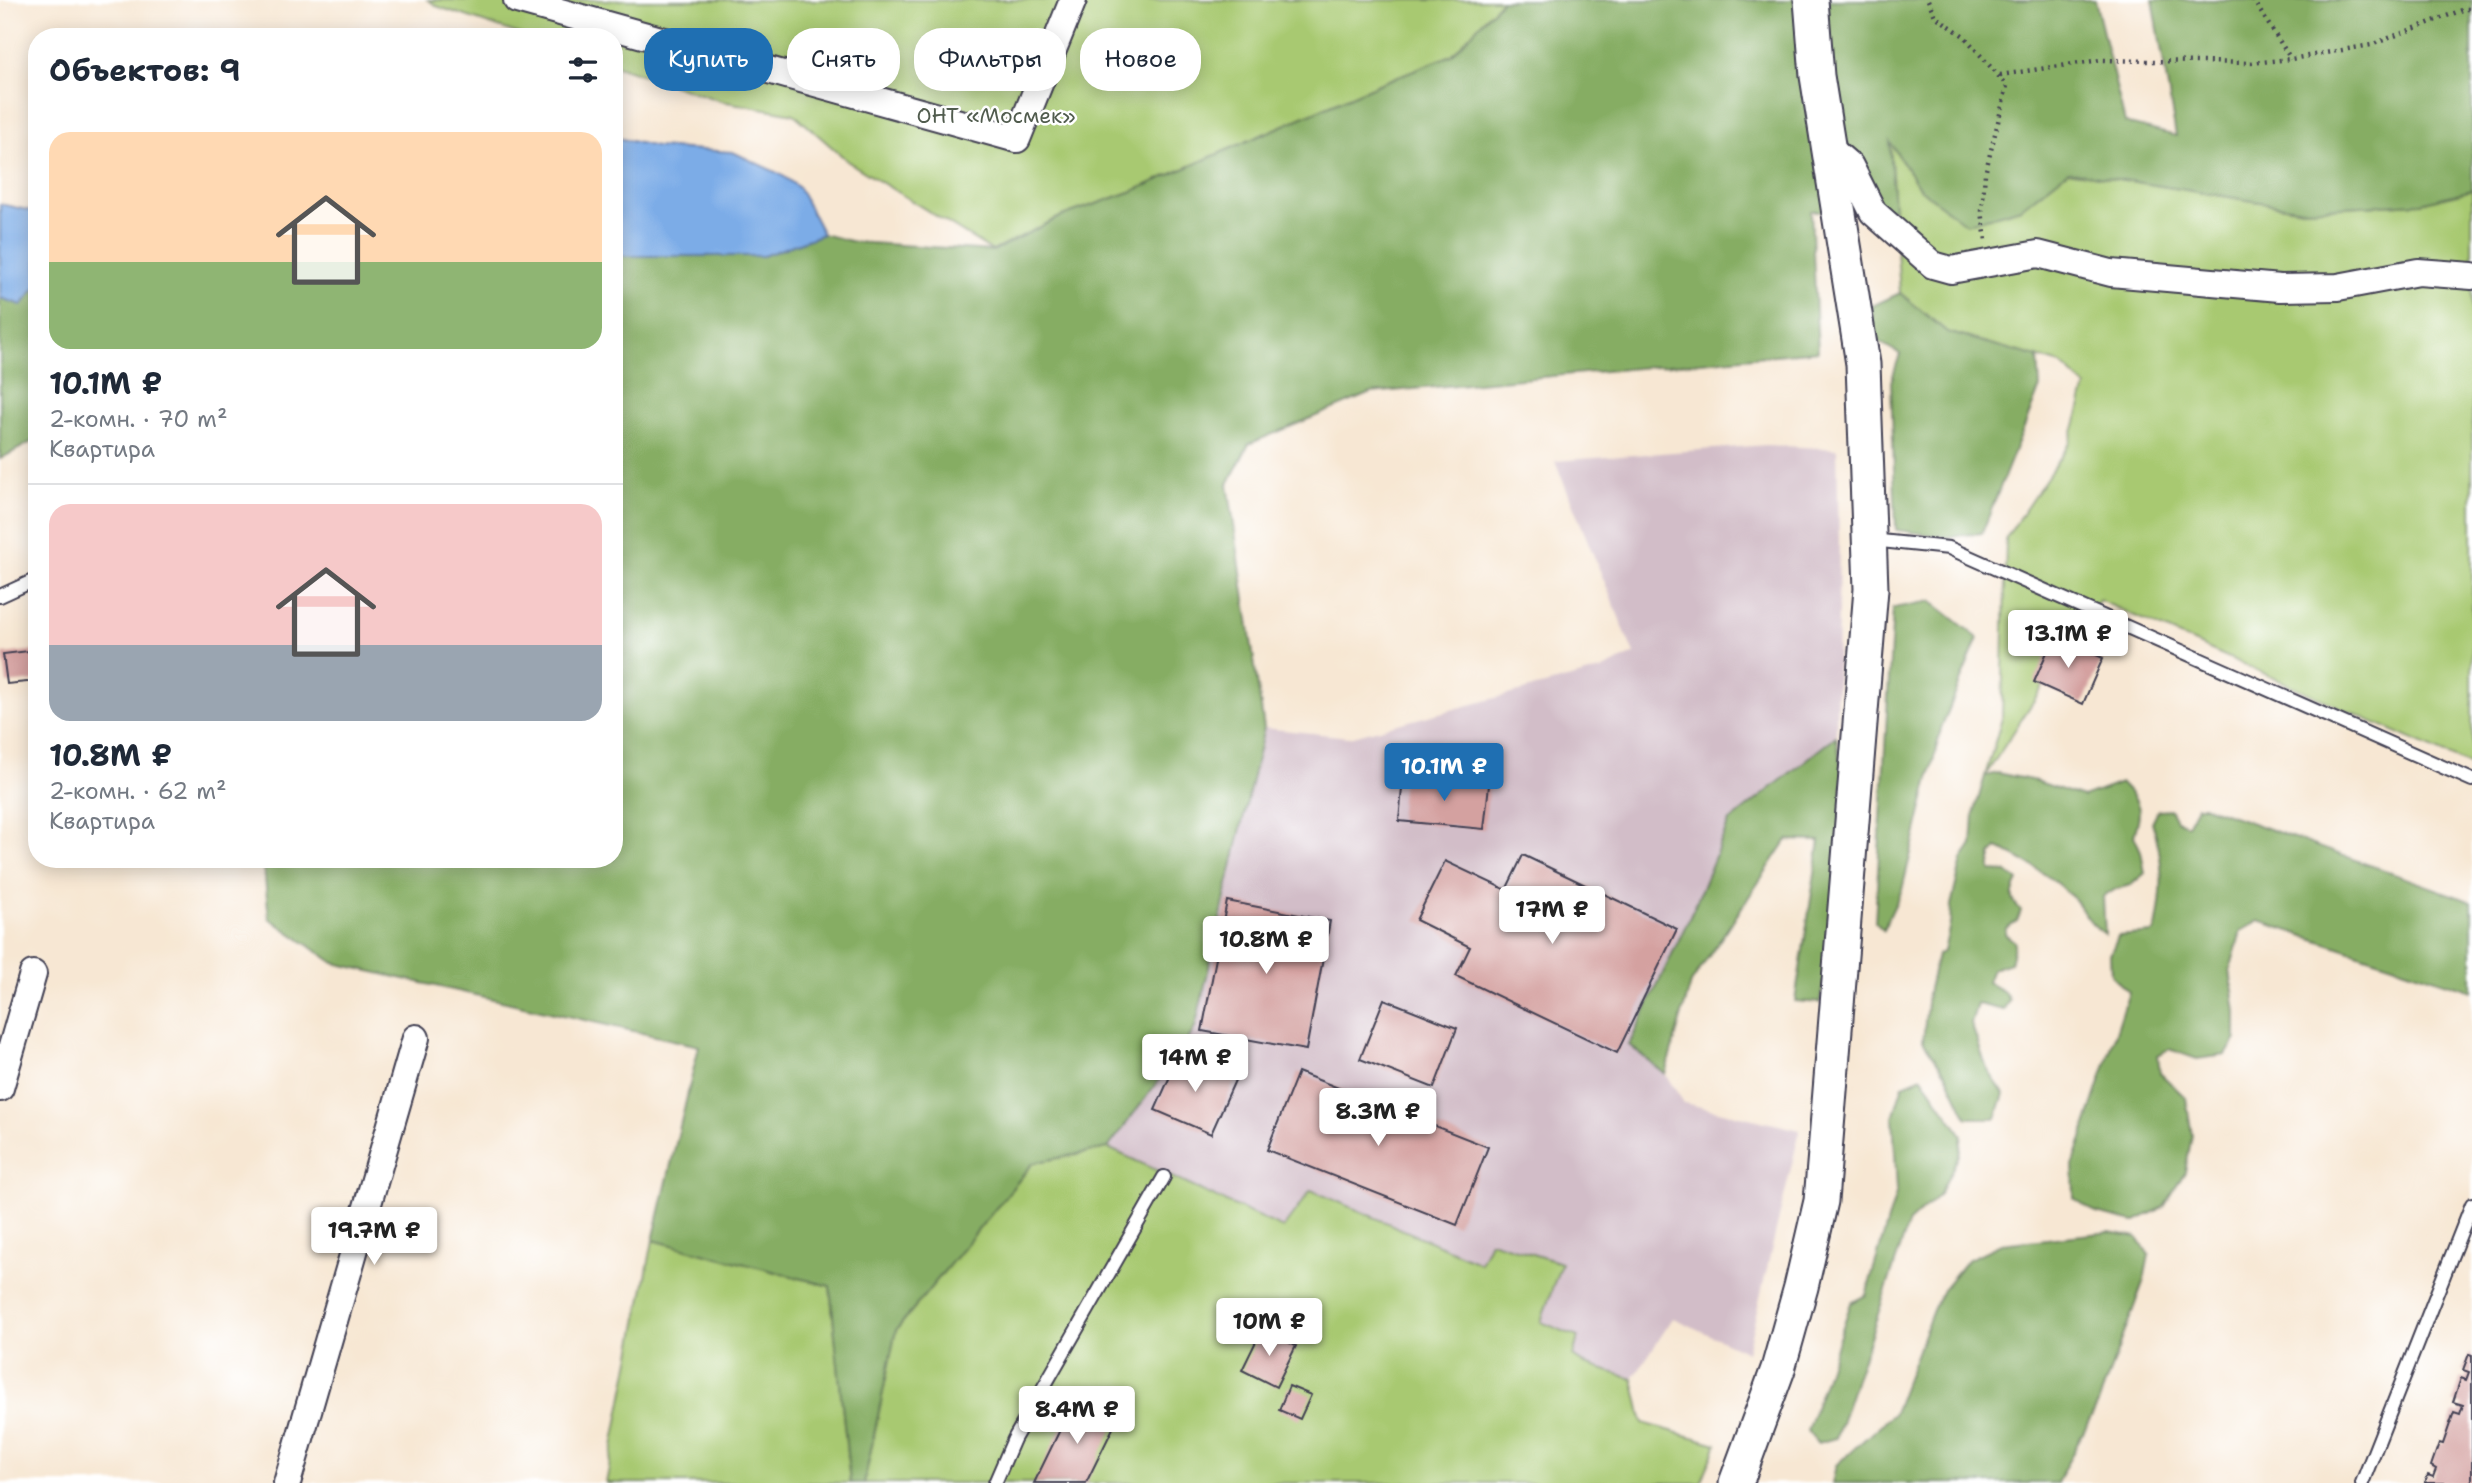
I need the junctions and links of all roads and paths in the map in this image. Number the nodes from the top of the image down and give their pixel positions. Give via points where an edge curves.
1 (517, 0) edge
2 (1071, 0) edge
3 (1811, 0) edge
4 (1928, 0) edge
5 (2253, 0) edge
6 (2472, 9) edge
7 (618, 28) edge
8 (623, 29) edge
9 (2291, 59) junction
10 (2000, 75) junction
11 (1829, 148) junction
12 (1990, 262) junction
13 (2472, 276) edge
14 (1870, 540) junction
15 (28, 583) edge
16 (0, 596) edge
17 (2472, 780) edge
18 (33, 974) dead end
19 (416, 1038) dead end
20 (0, 1088) edge
21 (1164, 1177) dead end
22 (2472, 1204) edge
23 (287, 1483) edge
24 (995, 1483) edge
25 (1736, 1483) edge
26 (2362, 1483) edge

1 - 7 street
2 - 8 street via 1017,139
3 - 11 street
4 - 10 path via 1935,16 1964,36
5 - 9 path
6 - 9 path via 2371,45
9 - 10 path via 2251,63 2100,60
10 - 12 path via 2007,86 1985,174 1982,211
11 - 12 street via 1850,166 1873,212 1933,265 1951,270
11 - 14 street via 1863,364
12 - 13 street via 2038,254 2111,273 2280,288 2338,287 2418,272
14 - 17 lane via 1949,548
14 - 25 street via 1871,589 1822,1201 1778,1369
15 - 16 lane
18 - 20 street
19 - 23 street
21 - 24 lane via 1014,1439
22 - 26 lane

